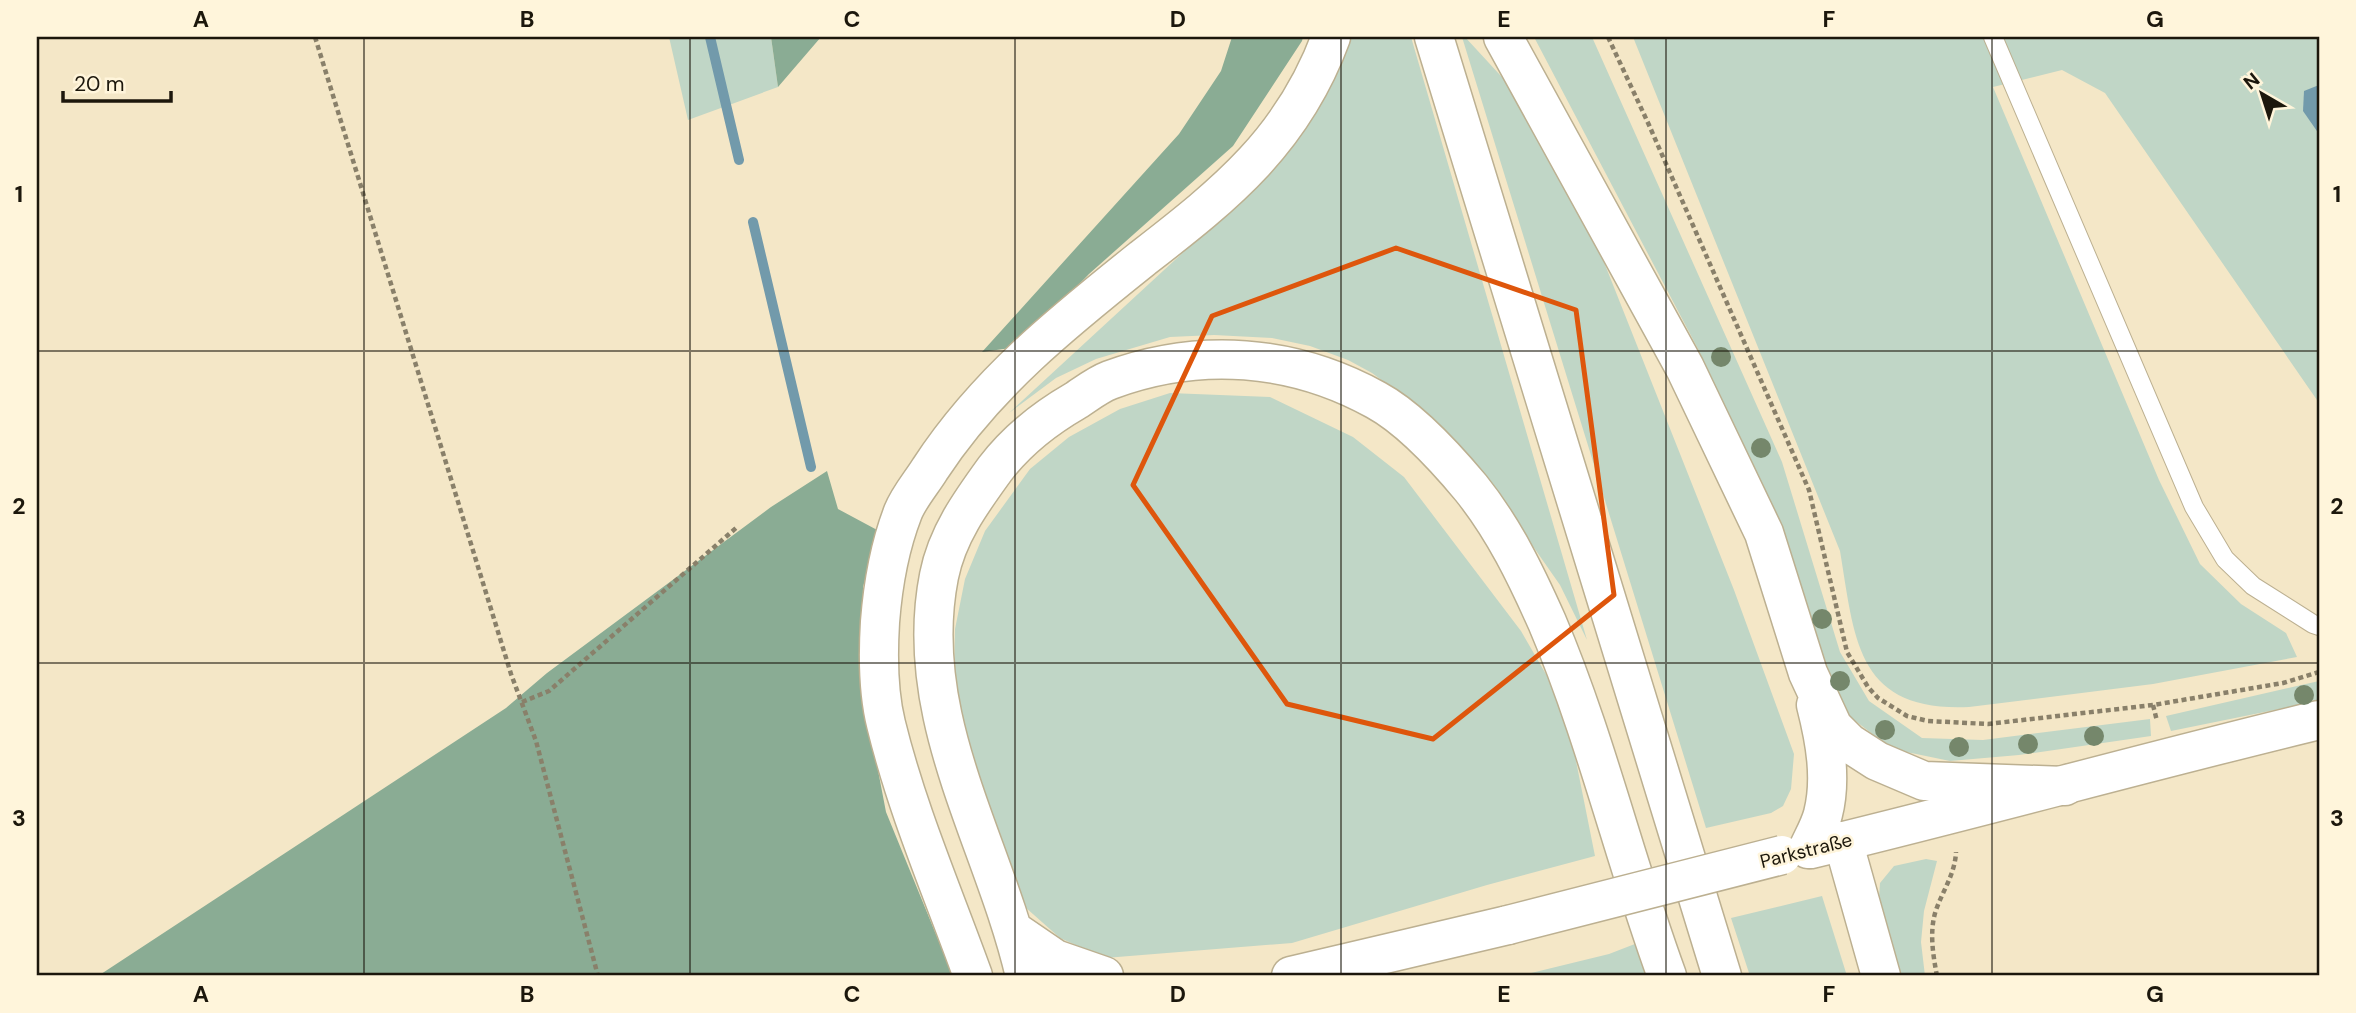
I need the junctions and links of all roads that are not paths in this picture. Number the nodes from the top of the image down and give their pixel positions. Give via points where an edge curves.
1 (1331, 37) edge
2 (1434, 37) edge
3 (1503, 37) edge
4 (1993, 37) edge
5 (2319, 626) edge
6 (1808, 673) junction
7 (2319, 720) edge
8 (2065, 786) junction
9 (1811, 849) junction
10 (1014, 931) junction
11 (973, 976) edge
12 (1025, 976) edge
13 (1104, 976) edge
14 (1291, 976) edge
15 (1667, 976) edge
16 (1722, 976) edge
17 (1881, 976) edge

1 - 11 main road via 1293,116 1258,161 1187,225 1067,318 998,382 951,437 904,510 884,576 878,653 886,722
2 - 16 main road
3 - 6 main road via 1685,368 1765,533
4 - 5 lane via 2194,507 2225,559 2253,586
6 - 8 main road via 1833,727 1877,761 1924,780
6 - 9 main road via 1825,746 1827,789
7 - 8 main road, Parkstraße
8 - 9 main road, Parkstraße
9 - 14 main road, Parkstraße, bridge
9 - 17 main road
10 - 12 main road
10 - 13 main road via 1055,959
10 - 15 main road via 947,741 936,684 933,633 939,575 953,531 1012,447 1052,414 1106,382 1169,362 1223,358 1285,365 1379,402 1433,444 1474,491 1518,557 1570,677

